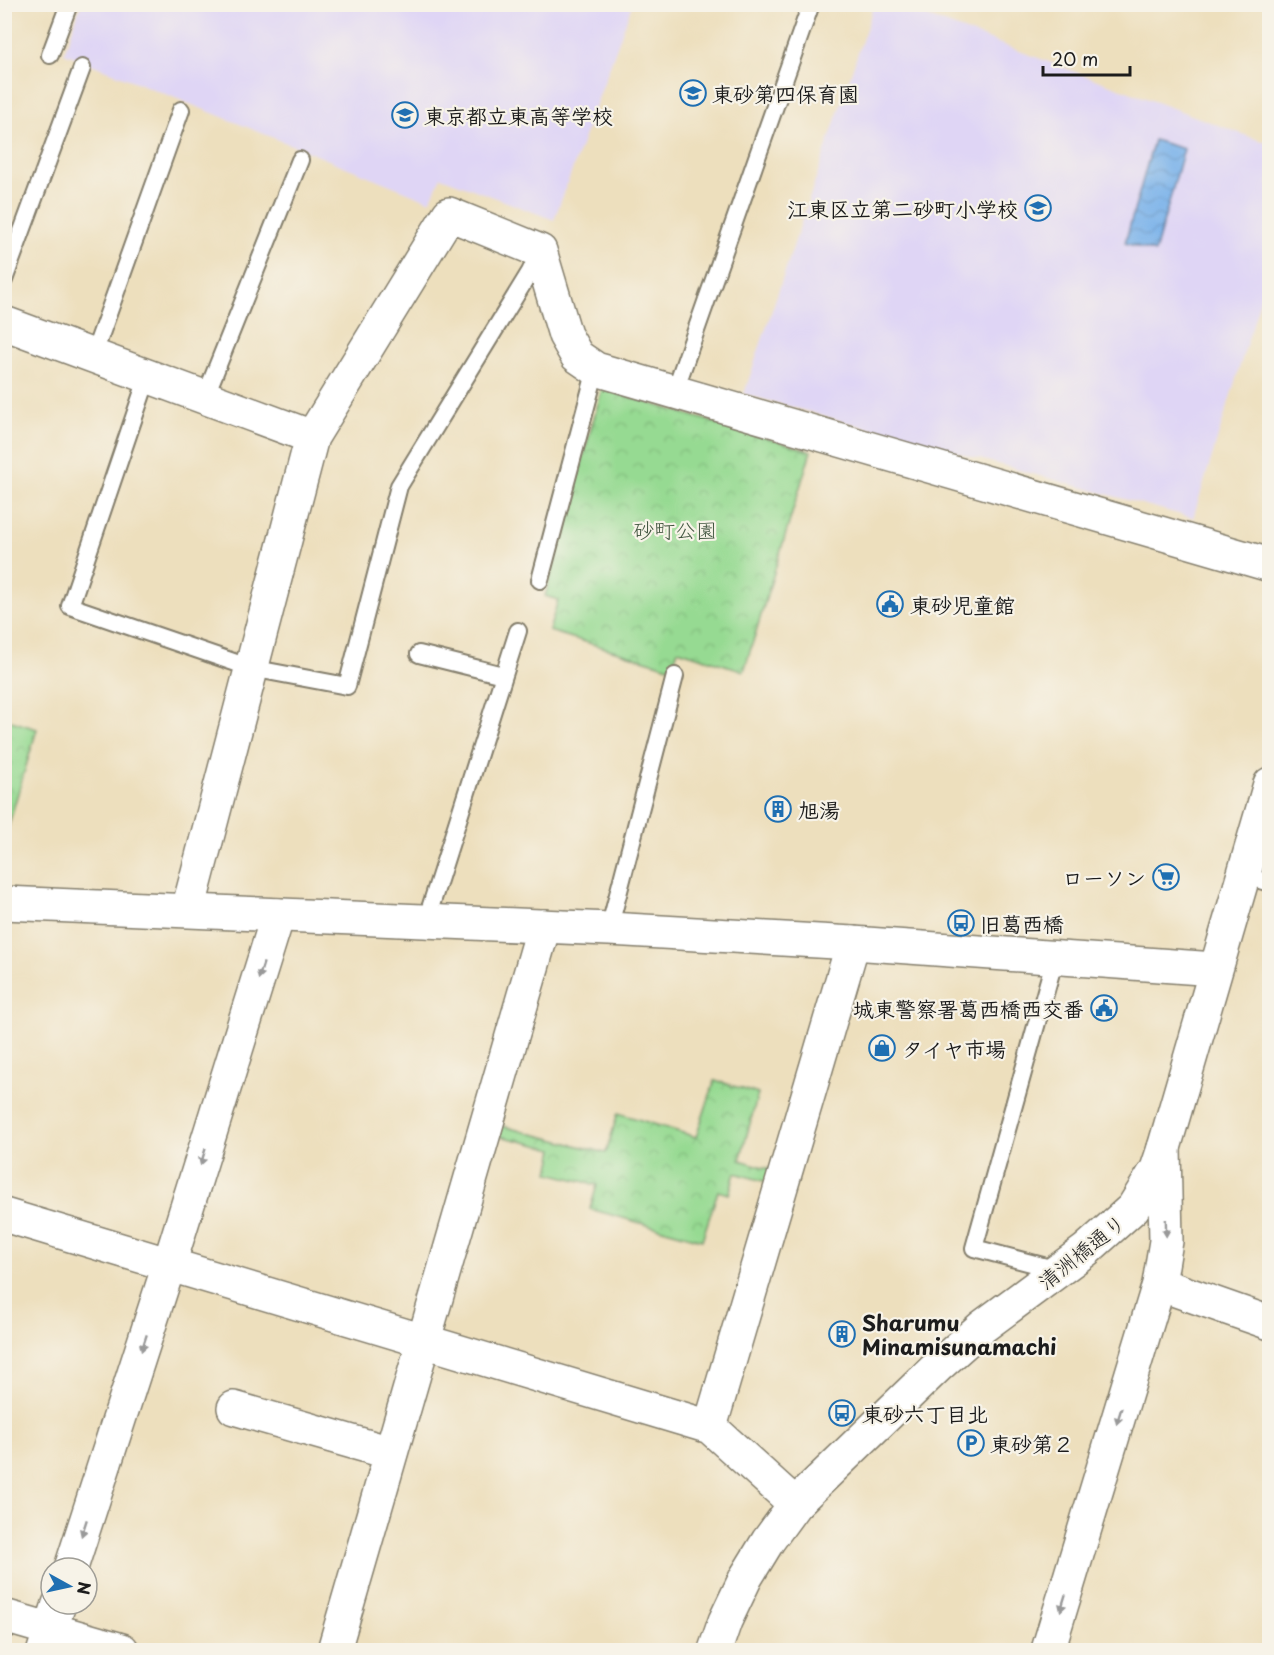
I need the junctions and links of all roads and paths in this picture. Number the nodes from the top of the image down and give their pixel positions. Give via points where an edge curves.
1 (69, 4) edge
2 (811, 4) edge
3 (50, 54) dead end
4 (82, 68) dead end
5 (181, 110) dead end
6 (300, 160) dead end
7 (540, 251) junction
8 (4, 280) edge
9 (4, 323) edge
10 (93, 356) junction
11 (596, 369) junction
12 (148, 376) junction
13 (674, 393) junction
14 (205, 397) junction
15 (312, 437) junction
16 (1269, 565) edge
17 (540, 580) dead end
18 (518, 631) dead end
19 (419, 654) dead end
20 (251, 668) junction
21 (503, 675) junction
22 (675, 676) dead end
23 (1269, 784) edge
24 (1256, 879) edge
25 (4, 903) edge
26 (188, 910) junction
27 (278, 915) junction
28 (426, 921) junction
29 (544, 926) junction
30 (609, 929) junction
31 (853, 943) junction
32 (1055, 958) junction
33 (1215, 969) junction
34 (1164, 1148) junction
35 (4, 1215) edge
36 (169, 1265) junction
37 (1059, 1270) junction
38 (1159, 1284) junction
39 (1269, 1323) edge
40 (423, 1342) junction
41 (234, 1408) dead end
42 (710, 1427) junction
43 (390, 1454) junction
44 (795, 1504) junction
45 (75, 1556) edge
46 (4, 1616) edge
47 (52, 1628) edge
48 (122, 1650) edge
49 (334, 1650) edge
50 (715, 1650) edge
51 (1048, 1650) edge

1 - 3 lane
2 - 13 lane
4 - 8 lane
5 - 10 lane
6 - 14 lane
7 - 11 street via 565,335 577,356
7 - 15 street via 449,214
7 - 20 lane via 399,486 347,686
9 - 10 street
10 - 12 street
11 - 13 street
11 - 17 lane
12 - 14 street
12 - 20 lane via 70,606
13 - 16 street
14 - 15 street
15 - 20 street
18 - 21 lane
19 - 21 lane
20 - 26 street
21 - 28 lane
22 - 30 lane
23 - 24 street, 清洲橋通り
24 - 33 street, 清洲橋通り
25 - 26 street
26 - 27 street
27 - 28 street
27 -> 36 street
28 - 29 street
29 - 30 street
29 - 40 street
30 - 31 street
31 - 32 street
31 - 42 street
32 - 33 street
32 - 37 lane via 974,1248
33 - 34 street, 清洲橋通り
34 - 37 street, 清洲橋通り via 1157,1169 1133,1208
34 -> 38 street via 1166,1241
35 - 36 street
36 - 40 street
36 -> 45 street
37 - 44 street, 清洲橋通り via 982,1327 938,1366
38 - 39 street
38 -> 51 street
40 - 42 street
40 - 43 street
41 - 43 street
42 - 44 street
43 - 49 street
44 - 50 street, 清洲橋通り via 746,1577
46 - 47 street
47 - 48 street

